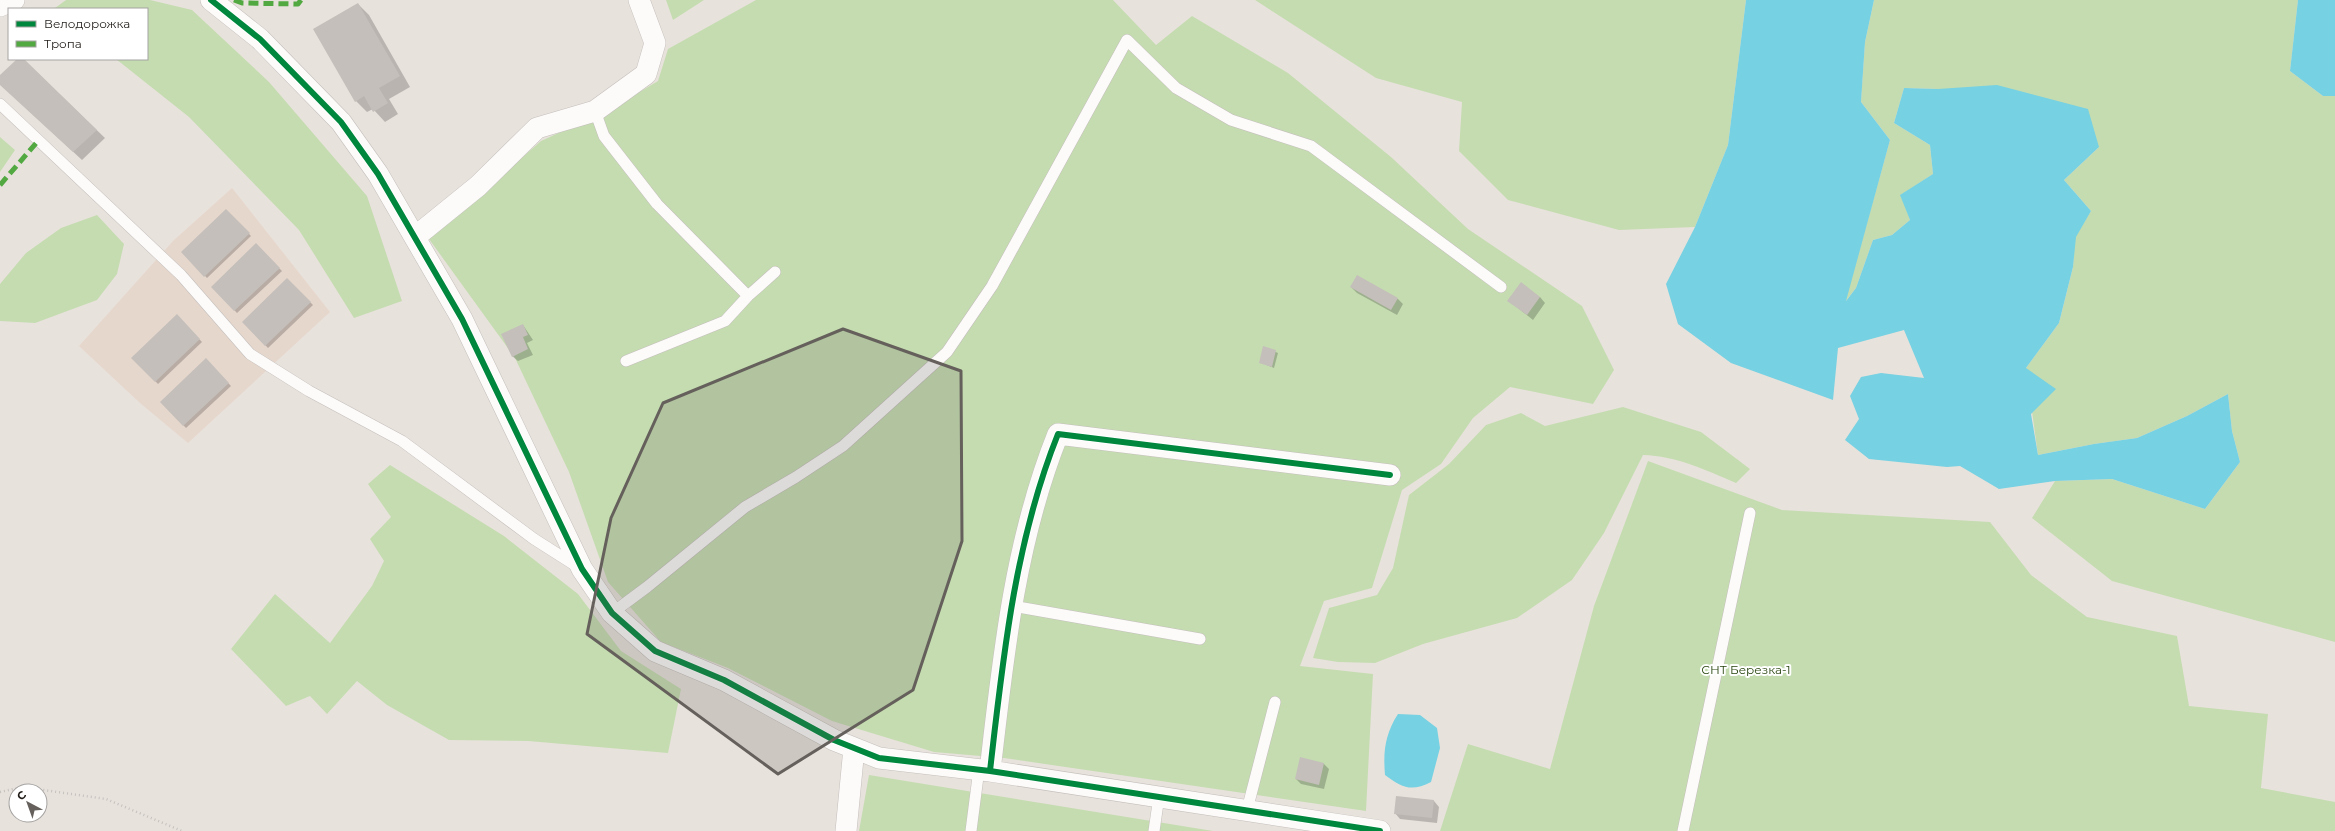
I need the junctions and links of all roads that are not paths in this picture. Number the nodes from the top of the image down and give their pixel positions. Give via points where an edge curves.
1 (14, 0) edge
2 (211, 0) edge
3 (638, 0) edge
4 (0, 6) edge
5 (0, 104) edge
6 (595, 111) junction
7 (415, 237) junction
8 (775, 272) dead end
9 (1501, 287) dead end
10 (748, 296) junction
11 (626, 361) dead end
12 (1390, 475) dead end
13 (1750, 513) dead end
14 (582, 569) junction
15 (1012, 606) junction
16 (612, 613) junction
17 (1200, 639) dead end
18 (1275, 702) dead end
19 (854, 748) junction
20 (984, 770) junction
21 (1160, 796) junction
22 (1247, 810) junction
23 (846, 831) edge
24 (971, 831) edge
25 (1154, 831) edge
26 (1380, 831) edge
27 (1683, 831) edge

1 - 4 street
2 - 7 street via 260,39 342,122 378,174
3 - 6 street via 655,44 646,74
5 - 14 lane via 181,275 250,354 309,391 402,441 534,538
6 - 7 street via 537,128 478,186
6 - 10 lane via 604,136 657,204
7 - 14 street via 462,319
8 - 10 lane
9 - 16 lane via 1311,146 1225,116 1176,88 1127,40 992,286 947,352 843,446 745,507
10 - 11 lane via 725,321
12 - 15 street via 1058,434 1029,521
13 - 27 lane
14 - 16 street
15 - 17 lane
15 - 20 street
16 - 19 street via 655,651 724,680 834,740
18 - 22 lane
19 - 20 street via 880,758
19 - 23 street
20 - 21 street
20 - 24 lane
21 - 22 street
21 - 25 lane
22 - 26 street

